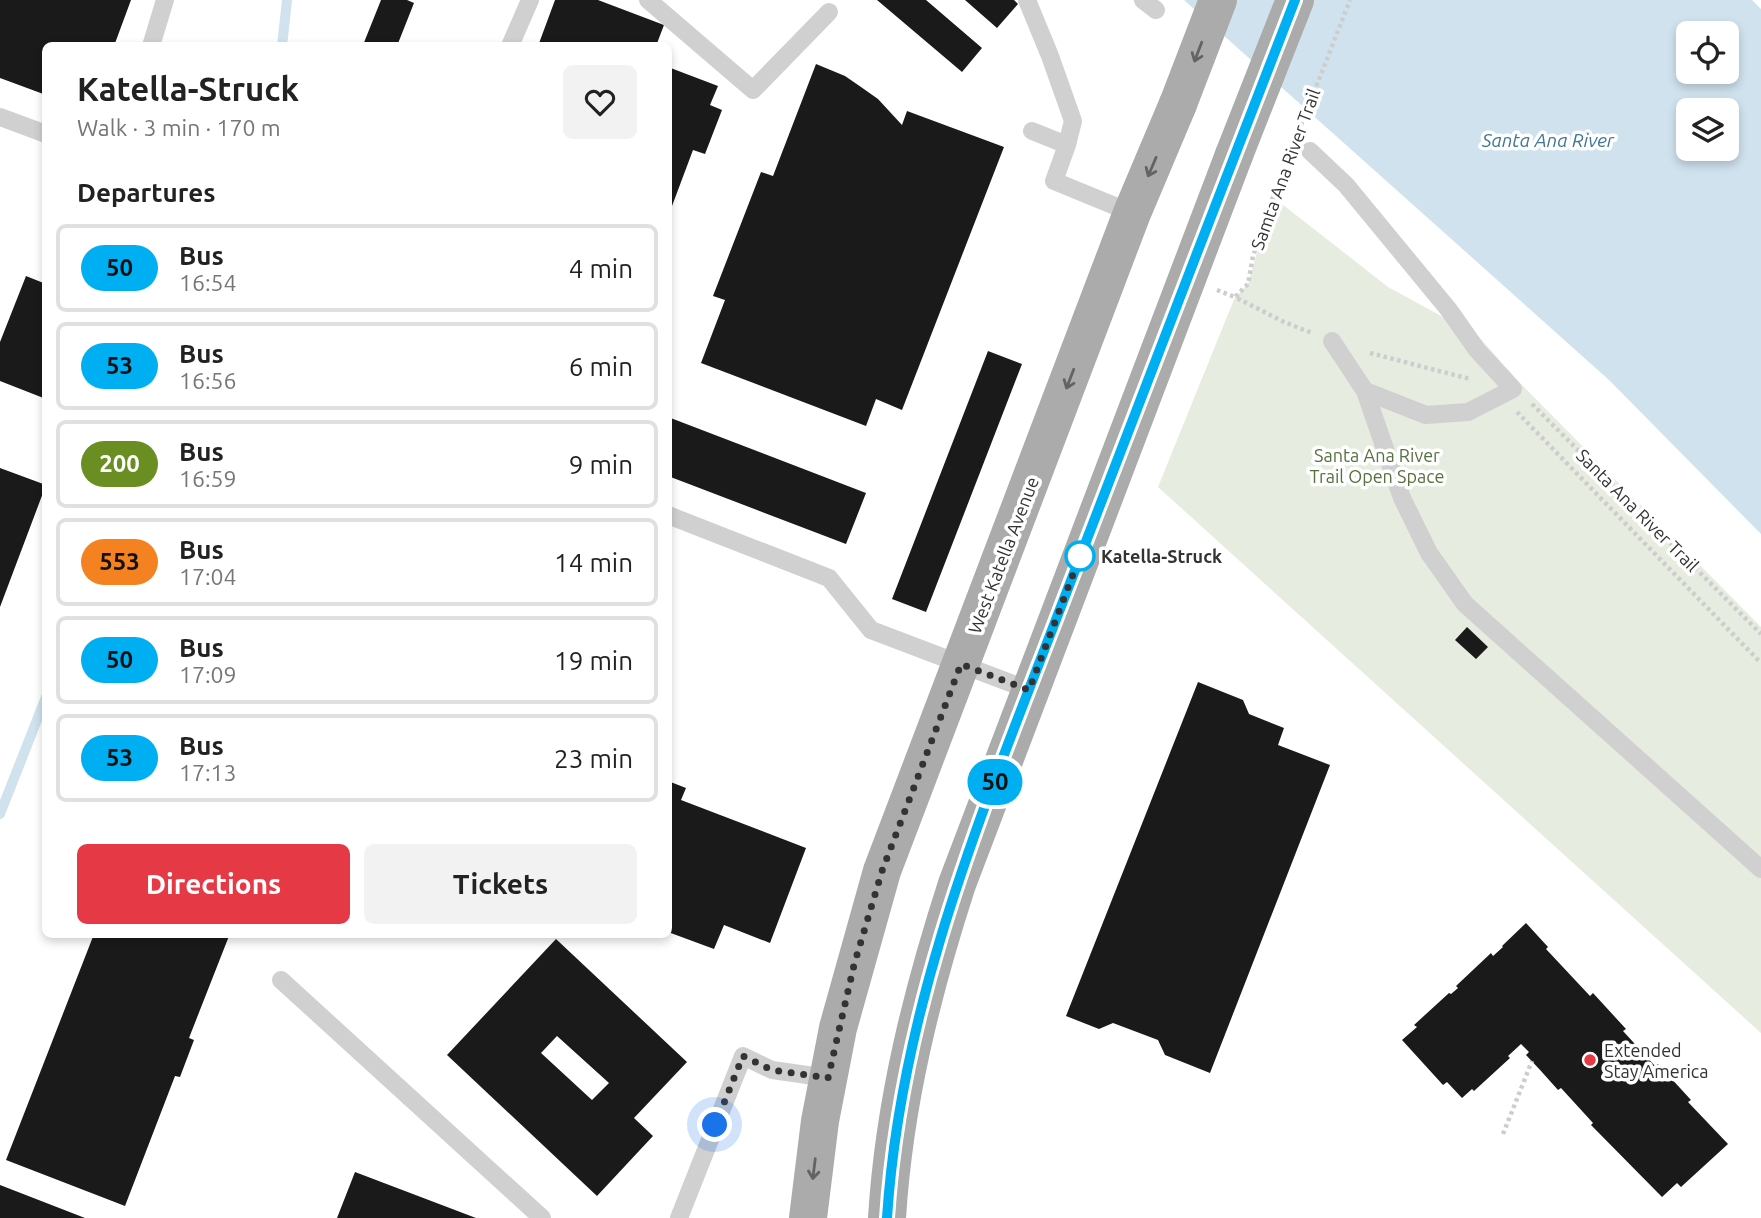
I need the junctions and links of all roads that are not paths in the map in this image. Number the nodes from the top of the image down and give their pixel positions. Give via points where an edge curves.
1 (166, 0) edge
2 (530, 0) edge
3 (648, 0) edge
4 (1027, 0) edge
5 (1218, 0) edge
6 (1295, 0) edge
7 (829, 12) dead end
8 (152, 42) edge
9 (512, 42) edge
10 (0, 117) edge
11 (1032, 131) dead end
12 (42, 133) edge
13 (1067, 145) junction
14 (1310, 151) dead end
15 (1132, 213) junction
16 (1332, 341) road end
17 (1365, 391) junction
18 (672, 517) edge
19 (961, 664) junction
20 (1029, 690) junction
21 (1761, 869) edge
22 (281, 980) dead end
23 (828, 1078) junction
24 (542, 1218) edge
25 (679, 1218) edge
26 (808, 1218) edge
27 (887, 1218) edge

1 - 8 lane
2 - 9 lane
3 - 7 lane via 753,90
4 - 13 lane via 1073,121
5 -> 15 main road, West Katella Avenue, bridge
6 - 20 main road, bridge
10 - 12 lane
11 - 13 lane
13 - 15 lane via 1054,181
14 - 17 lane via 1346,185 1513,389 1468,412 1426,415
15 -> 19 main road, West Katella Avenue
16 - 17 lane
17 - 21 lane via 1402,498 1429,553 1465,604
18 - 19 lane via 830,578 871,630
19 - 20 lane
19 - 23 main road, West Katella Avenue via 882,871
20 - 27 main road via 933,958 901,1096
22 - 24 lane
23 - 25 lane via 772,1070 743,1056
23 -> 26 main road, West Katella Avenue

